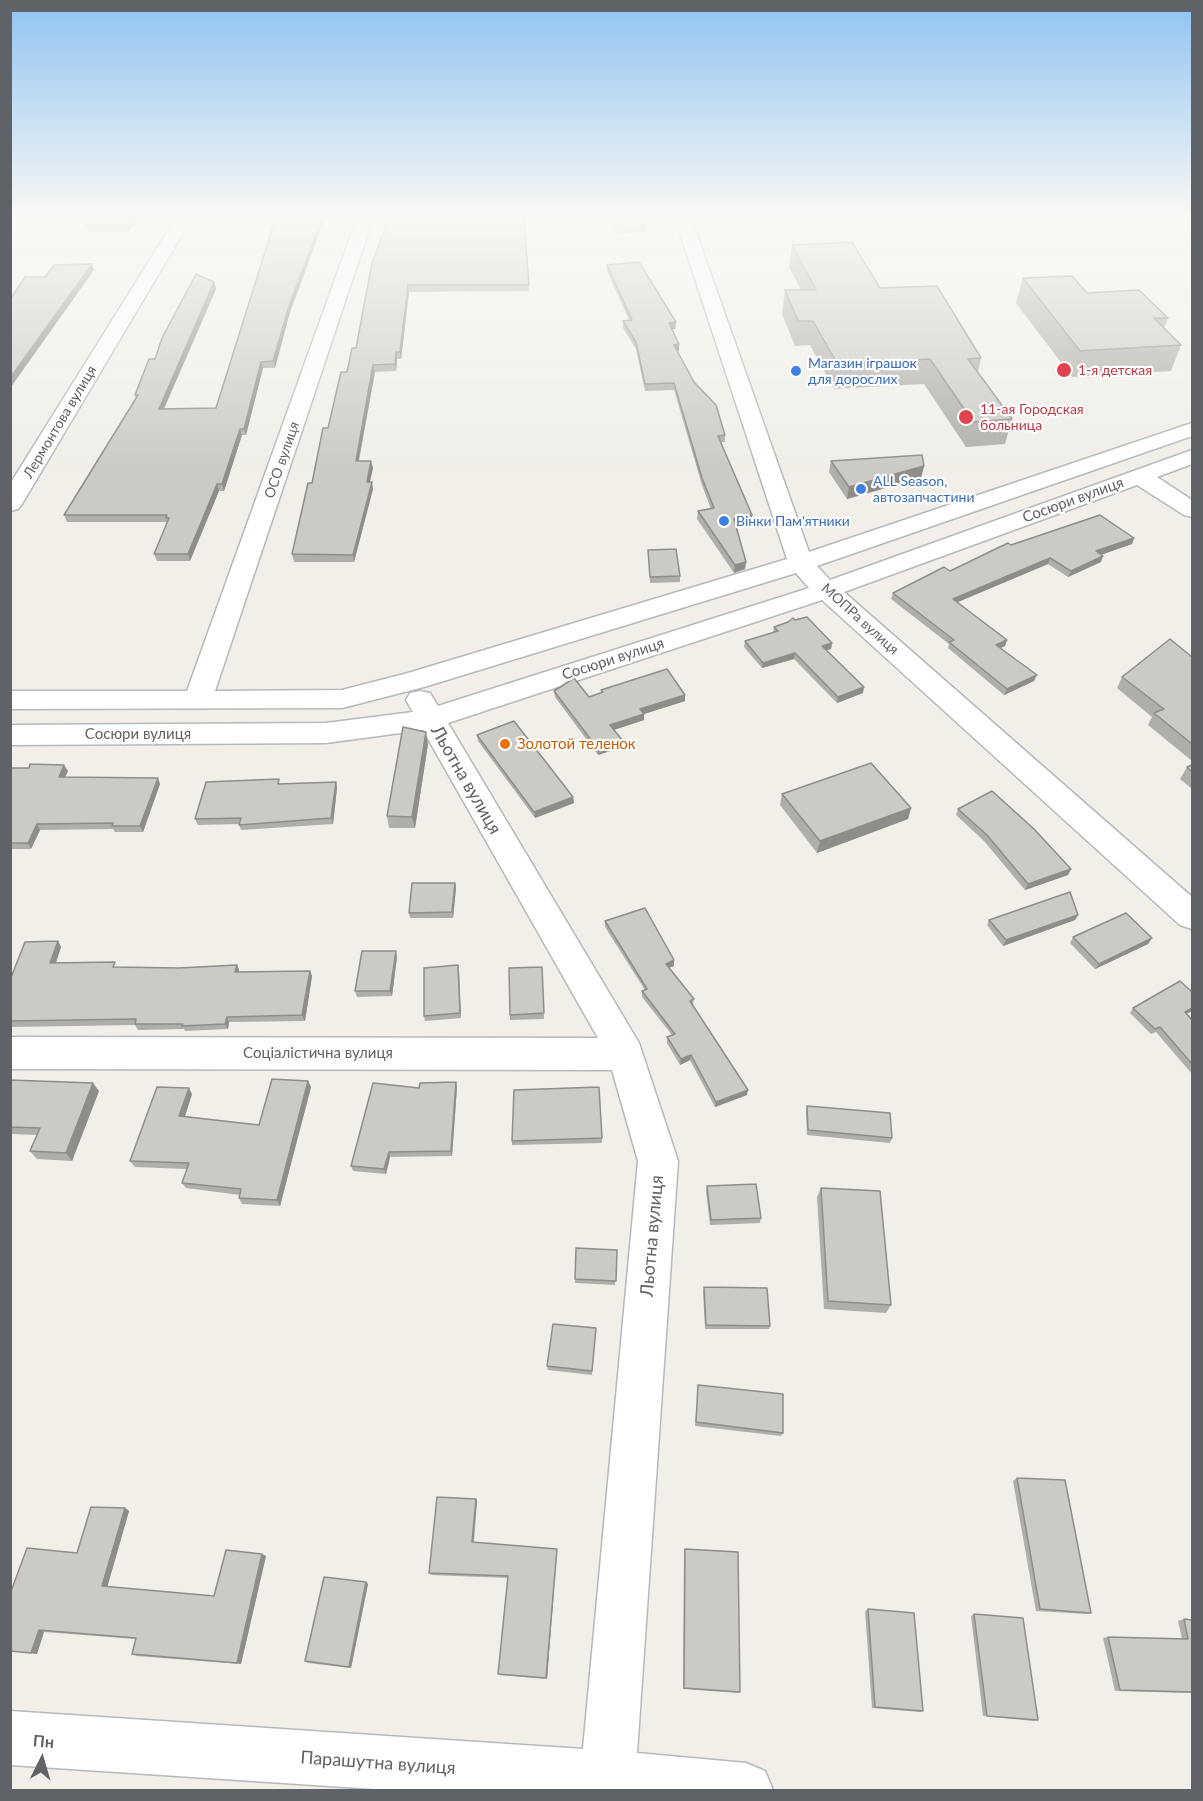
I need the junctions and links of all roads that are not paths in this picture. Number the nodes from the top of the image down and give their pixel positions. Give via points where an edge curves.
1 (133, 302) edge
2 (336, 302) edge
3 (714, 302) edge
4 (1192, 429) edge
5 (1192, 458) edge
6 (1139, 476) junction
7 (10, 504) edge
8 (1192, 510) edge
9 (814, 578) junction
10 (414, 681) junction
11 (10, 700) edge
12 (198, 701) junction
13 (430, 719) junction
14 (10, 735) edge
15 (1192, 916) edge
16 (10, 1053) edge
17 (626, 1054) junction
18 (10, 1738) edge
19 (608, 1778) junction
20 (746, 1791) edge

1 - 7 street, Лермонтова вулиця
2 - 12 street, ОСО вулиця
3 - 9 street, МОПРа вулиця
4 - 9 street, Сосюри вулиця
5 - 6 street, Сосюри вулиця
6 - 8 street
6 - 9 street, Сосюри вулиця
9 - 10 street, Сосюри вулиця
9 - 13 street, Сосюри вулиця
9 - 15 street, МОПРа вулиця
10 - 12 street, Сосюри вулиця via 342,699
10 - 13 street, Льотна вулиця
11 - 12 street, Сосюри вулиця
13 - 14 street, Сосюри вулиця via 326,734
13 - 17 street, Льотна вулиця
16 - 17 street, Соціалістична вулиця
17 - 19 street, Льотна вулиця via 658,1161
18 - 19 street, Парашутна вулиця
19 - 20 street, Парашутна вулиця

